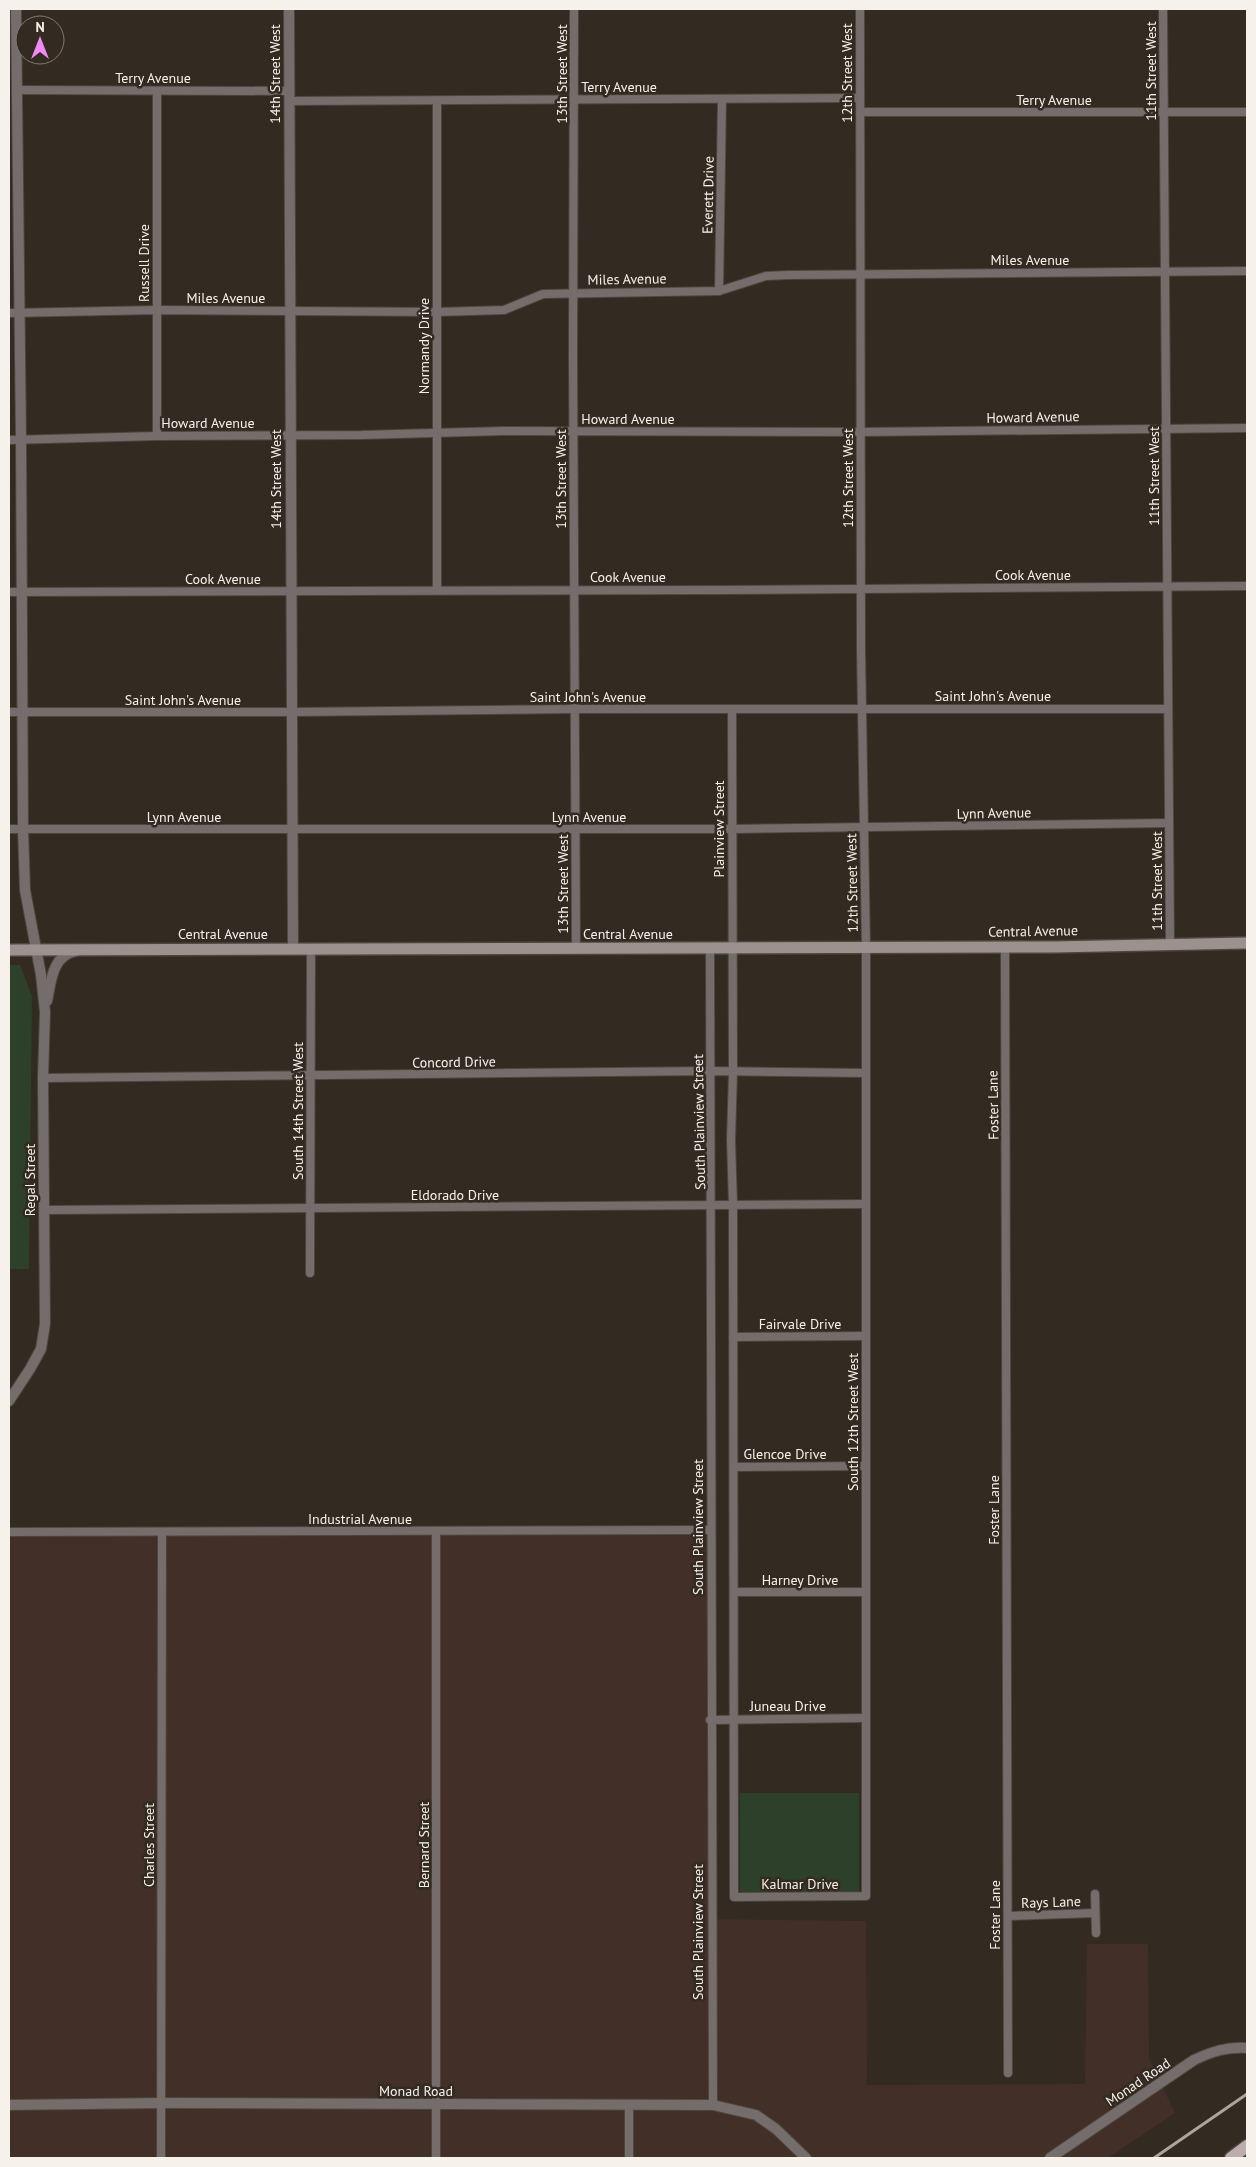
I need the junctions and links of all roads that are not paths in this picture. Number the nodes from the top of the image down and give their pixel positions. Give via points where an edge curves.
1 (16, 9) edge
2 (289, 9) edge
3 (574, 9) edge
4 (860, 9) edge
5 (1163, 9) edge
6 (17, 90) junction
7 (157, 91) junction
8 (289, 96) junction
9 (860, 98) junction
10 (575, 99) junction
11 (722, 99) junction
12 (437, 101) junction
13 (860, 112) junction
14 (1247, 112) edge
15 (1164, 113) junction
16 (1247, 271) edge
17 (1165, 272) junction
18 (859, 274) junction
19 (719, 291) junction
20 (574, 293) junction
21 (157, 310) junction
22 (290, 311) junction
23 (437, 312) junction
24 (9, 313) edge
25 (20, 313) junction
26 (1166, 427) junction
27 (1247, 428) edge
28 (573, 431) junction
29 (860, 432) junction
30 (437, 433) junction
31 (290, 435) junction
32 (157, 436) junction
33 (9, 440) edge
34 (21, 440) junction
35 (1167, 586) junction
36 (1247, 586) edge
37 (861, 588) junction
38 (574, 589) junction
39 (437, 590) junction
40 (22, 591) junction
41 (290, 591) junction
42 (9, 592) edge
43 (575, 709) junction
44 (732, 709) junction
45 (862, 709) junction
46 (1168, 709) junction
47 (9, 712) edge
48 (23, 712) junction
49 (292, 712) junction
50 (1169, 823) junction
51 (864, 828) junction
52 (9, 829) edge
53 (23, 829) junction
54 (576, 829) junction
55 (731, 829) junction
56 (292, 830) junction
57 (1247, 943) edge
58 (1170, 944) junction
59 (866, 947) junction
60 (1005, 947) junction
61 (576, 948) junction
62 (293, 949) junction
63 (311, 949) junction
64 (710, 949) junction
65 (732, 949) junction
66 (9, 950) edge
67 (36, 950) junction
68 (84, 950) junction
69 (45, 1012) junction
70 (710, 1071) junction
71 (733, 1072) junction
72 (866, 1072) junction
73 (311, 1076) junction
74 (43, 1078) junction
75 (866, 1204) junction
76 (733, 1205) junction
77 (712, 1206) junction
78 (309, 1208) junction
79 (44, 1210) junction
80 (310, 1273) dead end
81 (866, 1336) junction
82 (733, 1337) junction
83 (9, 1401) edge
84 (866, 1466) junction
85 (734, 1467) junction
86 (711, 1530) junction
87 (9, 1532) edge
88 (162, 1532) junction
89 (436, 1532) junction
90 (734, 1592) junction
91 (866, 1592) junction
92 (866, 1718) junction
93 (734, 1719) junction
94 (710, 1720) junction
95 (1095, 1894) dead end
96 (866, 1896) joint
97 (1095, 1913) junction
98 (1008, 1916) junction
99 (1096, 1933) dead end
100 (1247, 2048) edge
101 (1008, 2073) dead end
102 (161, 2102) junction
103 (437, 2104) junction
104 (629, 2104) junction
105 (9, 2105) edge
106 (713, 2105) junction
107 (1247, 2146) edge
108 (161, 2158) edge
109 (436, 2158) edge
110 (629, 2158) edge
111 (806, 2158) edge
112 (1050, 2158) edge
113 (1231, 2158) edge

1 - 6 street, Regal Street
2 - 8 street, 14th Street West
3 - 10 street, 13th Street West
4 - 9 street, 12th Street West
5 - 15 street, 11th Street West
6 - 7 street, Terry Avenue
6 - 25 street, Regal Street
7 - 8 street, Terry Avenue
7 - 21 street, Russell Drive
8 - 12 street, Terry Avenue
8 - 22 street, 14th Street West
9 - 11 street, Terry Avenue
9 - 13 street, 12th Street West
10 - 11 street, Terry Avenue
10 - 12 street, Terry Avenue
10 - 20 street, 13th Street West
11 - 19 street, Everett Drive
12 - 23 street, Normandy Drive
13 - 15 street, Terry Avenue
13 - 18 street, 12th Street West
14 - 15 street, Terry Avenue
15 - 17 street, 11th Street West
16 - 17 street, Miles Avenue
17 - 18 street, Miles Avenue
17 - 26 street, 11th Street West
18 - 19 street, Miles Avenue via 766,276
18 - 29 street, 12th Street West
19 - 20 street, Miles Avenue
20 - 23 street, Miles Avenue via 542,294 504,310
20 - 28 street, 13th Street West
21 - 22 street, Miles Avenue
21 - 25 street, Miles Avenue
21 - 32 street, Russell Drive
22 - 23 street, Miles Avenue
22 - 31 street, 14th Street West
23 - 30 street, Normandy Drive
24 - 25 street, Miles Avenue
25 - 34 street, Regal Street
26 - 27 street, Howard Avenue
26 - 29 street, Howard Avenue
26 - 35 street, 11th Street West
28 - 29 street, Howard Avenue
28 - 30 street, Howard Avenue
28 - 38 street, 13th Street West
29 - 37 street, 12th Street West
30 - 31 street, Howard Avenue
30 - 39 street, Normandy Drive
31 - 32 street, Howard Avenue
31 - 41 street, 14th Street West
32 - 34 street, Howard Avenue
33 - 34 street, Howard Avenue
34 - 40 street, Regal Street
35 - 36 street, Cook Avenue
35 - 37 street, Cook Avenue
35 - 46 street, 11th Street West
37 - 38 street, Cook Avenue
37 - 45 street, 12th Street West
38 - 39 street, Cook Avenue
38 - 43 street, 13th Street West
39 - 41 street, Cook Avenue
40 - 41 street, Cook Avenue
40 - 42 street, Cook Avenue
40 - 48 street, Regal Street
41 - 49 street, 14th Street West
43 - 44 street, Saint John's Avenue
43 - 49 street, Saint John's Avenue
43 - 54 street, 13th Street West
44 - 45 street, Saint John's Avenue
44 - 55 street, Plainview Street
45 - 46 street, Saint John's Avenue
45 - 51 street, 12th Street West
46 - 50 street, 11th Street West
47 - 48 street, Saint John's Avenue
48 - 49 street, Saint John's Avenue
48 - 53 street, Regal Street
49 - 56 street, 14th Street West
50 - 51 street, Lynn Avenue
50 - 58 street, 11th Street West
51 - 55 street, Lynn Avenue
51 - 59 street, 12th Street West
52 - 53 street, Lynn Avenue
53 - 56 street, Lynn Avenue
53 - 67 street, Regal Street via 25,890
54 - 55 street, Lynn Avenue
54 - 56 street, Lynn Avenue
54 - 61 street, 13th Street West
55 - 65 street, Plainview Street
56 - 62 street, 14th Street West
57 - 58 main road, Central Avenue
58 - 60 main road, Central Avenue
59 - 60 main road, Central Avenue
59 - 65 main road, Central Avenue
59 - 72 street, South 12th Street West
60 - 98 street, Foster Lane
61 - 63 main road, Central Avenue
61 - 64 main road, Central Avenue
62 - 63 main road, Central Avenue
62 - 68 main road, Central Avenue
63 - 73 street, South 14th Street West
64 - 65 main road, Central Avenue
64 - 70 street, South Plainview Street
65 - 71 street
66 - 67 main road, Central Avenue
67 - 68 main road, Central Avenue
67 - 69 street, Regal Street
68 - 69 street via 72,951 58,962
69 - 74 street, Regal Street
70 - 71 street, Concord Drive
70 - 73 street, Concord Drive
70 - 77 street, South Plainview Street
71 - 72 street, Concord Drive
71 - 76 street
72 - 75 street, South 12th Street West
73 - 74 street, Concord Drive
73 - 78 street, South 14th Street West
74 - 79 street, Regal Street
75 - 76 street, Eldorado Drive
75 - 81 street, South 12th Street West
76 - 77 street, Eldorado Drive
76 - 82 street
77 - 78 street, Eldorado Drive
77 - 86 street, South Plainview Street
78 - 79 street, Eldorado Drive
78 - 80 street, South 14th Street West
79 - 83 street, Regal Street via 45,1324 40,1349
81 - 82 street, Fairvale Drive
81 - 84 street, South 12th Street West
82 - 85 street
84 - 85 street, Glencoe Drive
84 - 91 street, South 12th Street West
85 - 90 street
86 - 89 street, Industrial Avenue
86 - 94 street, South Plainview Street
87 - 88 street, Industrial Avenue
88 - 89 street, Industrial Avenue
88 - 102 street, Charles Street
89 - 103 street, Bernard Street
90 - 91 street, Harney Drive
90 - 93 street
91 - 92 street, South 12th Street West
92 - 93 street, Juneau Drive
92 - 96 street, South 12th Street West
93 - 94 street, Juneau Drive
93 - 96 street, Kalmar Drive via 734,1897
94 - 106 street, South Plainview Street
95 - 97 street, Rays Lane
97 - 98 street, Rays Lane
97 - 99 street, Rays Lane
98 - 101 street, Foster Lane
100 - 112 street, Monad Road via 1213,2050 1194,2060
102 - 103 street, Monad Road
102 - 105 street, Monad Road
102 - 108 street, Charles Street
103 - 104 street, Monad Road
103 - 109 street, Bernard Street
104 - 106 street, Monad Road
104 - 110 street
106 - 111 street, Monad Road via 756,2115 776,2128
107 - 113 main road

